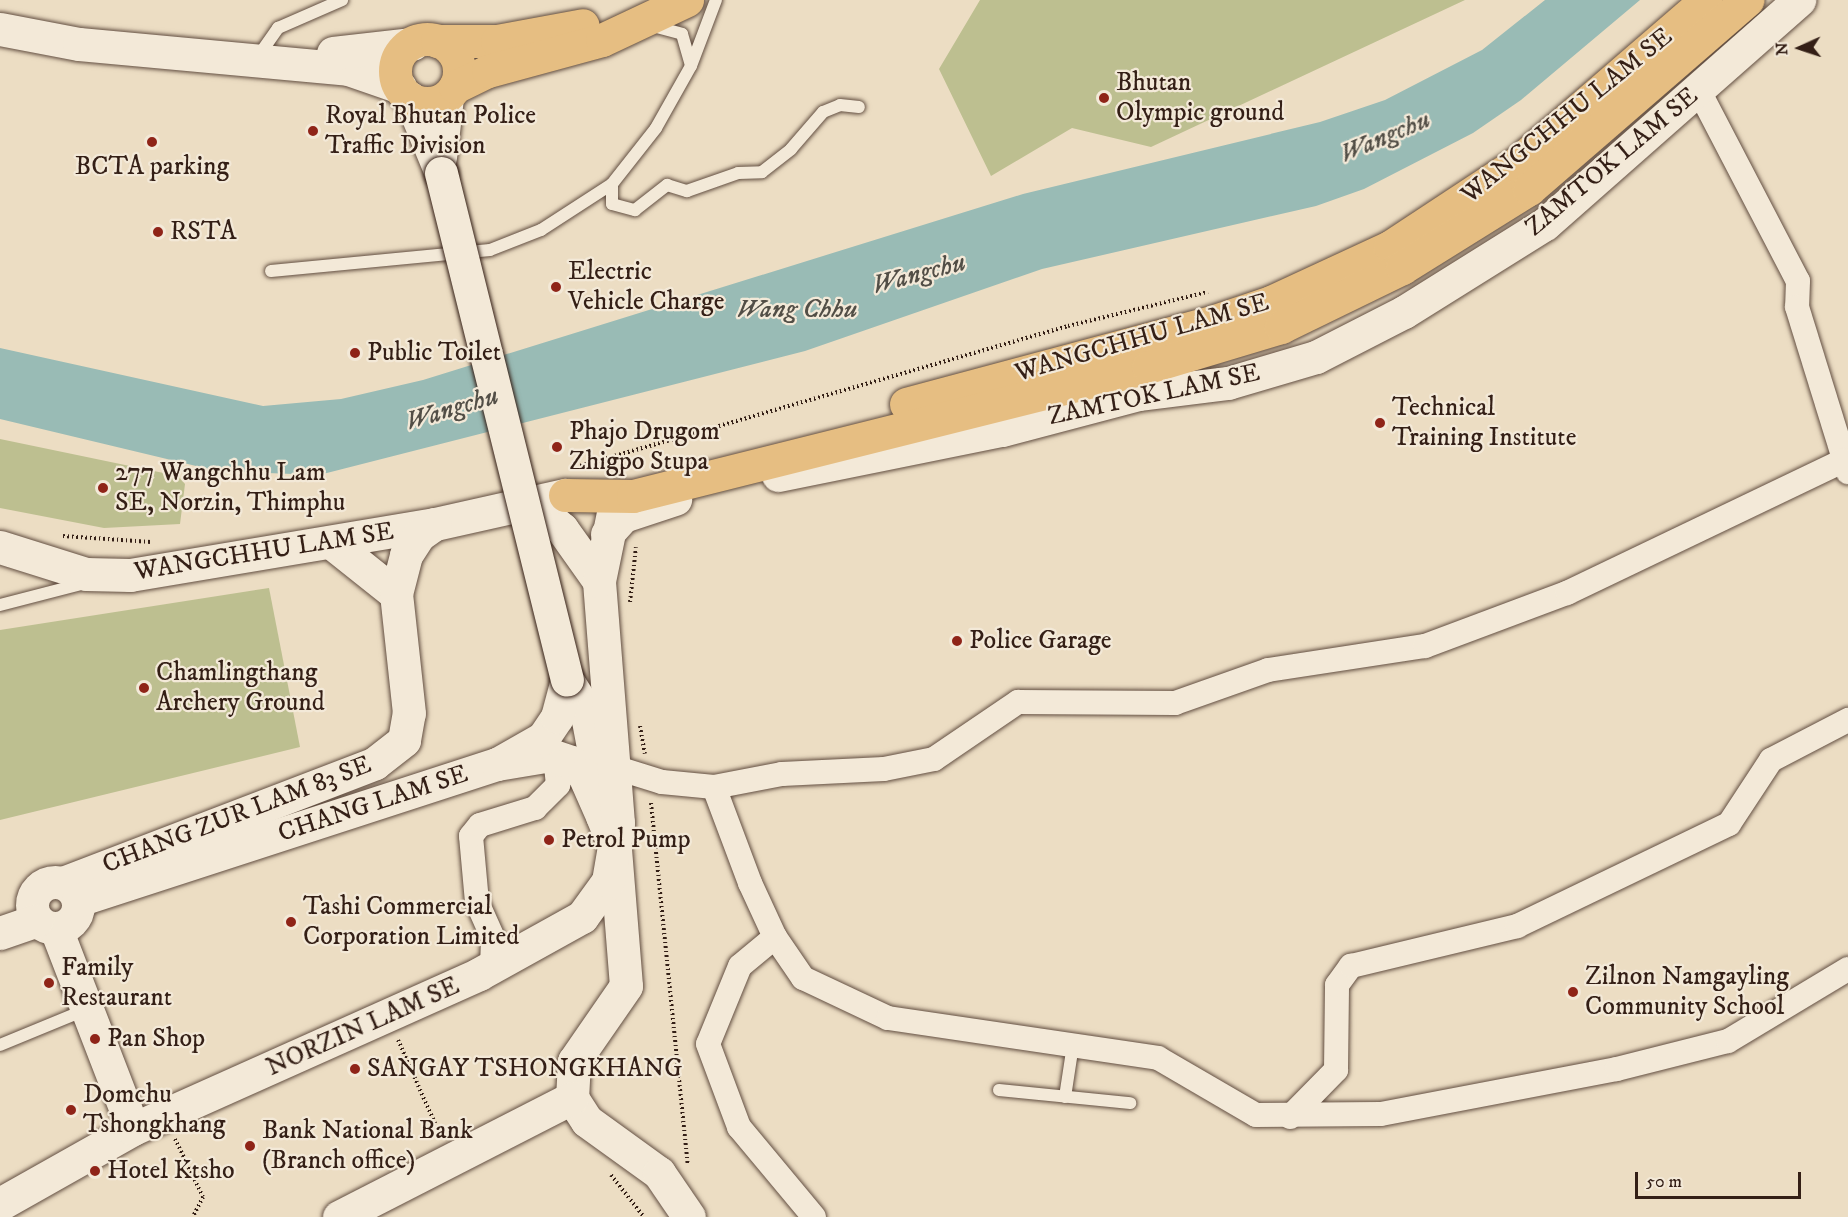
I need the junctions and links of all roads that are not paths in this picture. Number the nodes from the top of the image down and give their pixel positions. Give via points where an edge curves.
1 (342, 0) edge
2 (687, 0) edge
3 (716, 0) edge
4 (1706, 0) edge
5 (1747, 0) edge
6 (1799, 0) edge
7 (639, 13) edge
8 (0, 29) edge
9 (424, 42) junction
10 (256, 59) junction
11 (691, 66) junction
12 (1698, 89) junction
13 (451, 92) junction
14 (405, 93) junction
15 (859, 107) dead end
16 (441, 173) junction
17 (612, 184) junction
18 (271, 271) dead end
19 (1845, 466) edge
20 (564, 482) junction
21 (530, 502) junction
22 (639, 502) junction
23 (435, 524) junction
24 (332, 543) junction
25 (0, 547) edge
26 (106, 577) junction
27 (598, 581) junction
28 (396, 594) junction
29 (0, 604) edge
30 (567, 680) junction
31 (1848, 720) edge
32 (536, 756) junction
33 (497, 764) junction
34 (617, 768) junction
35 (714, 787) junction
36 (602, 816) junction
37 (615, 849) junction
38 (122, 886) junction
39 (70, 892) junction
40 (0, 910) edge
41 (42, 915) junction
42 (0, 933) edge
43 (552, 937) junction
44 (775, 937) junction
45 (492, 968) junction
46 (1848, 969) edge
47 (626, 986) junction
48 (83, 996) junction
49 (0, 1045) edge
50 (1073, 1045) junction
51 (999, 1090) dead end
52 (1065, 1097) junction
53 (572, 1098) junction
54 (1130, 1103) dead end
55 (1290, 1117) junction
56 (133, 1129) junction
57 (14, 1192) edge
58 (0, 1204) edge
59 (339, 1217) edge
60 (689, 1217) edge
61 (814, 1217) edge

1 - 10 lane via 278,28
2 - 7 main road
3 - 11 lane
4 - 20 main road, WANGCHHU LAM SE via 1483,189 1390,248 1271,302
5 - 22 main road, WANGCHHU LAM SE via 1529,189 1465,233 1292,322 1148,367
6 - 12 main road, ZAMTOK LAM SE
7 - 9 main road via 548,34
7 - 11 lane via 674,28 684,40
7 - 13 main road via 573,51 488,71
8 - 10 main road via 79,44
9 - 10 main road
9 - 13 main road via 457,59
9 - 14 main road via 399,58
10 - 14 main road via 370,72
11 - 17 lane via 656,128
12 - 19 street via 1798,281 1797,306
12 - 22 main road, ZAMTOK LAM SE via 1545,224 1404,312 1316,357 1228,383 1138,394 1002,430
13 - 14 main road via 429,103
13 - 16 main road
14 - 16 main road
15 - 17 lane via 840,105 823,112 791,149 762,172 738,173 687,191 667,185 635,210 612,204
16 - 30 main road, bridge
17 - 18 lane via 541,230 490,250
19 - 35 street via 1567,593 1425,646 1268,670 1174,703 1017,702 934,759 885,769 782,774
20 - 21 main road, WANGCHHU LAM SE
20 - 22 main road, WANGCHHU LAM SE
21 - 23 main road, WANGCHHU LAM SE
21 - 27 main road via 562,530
22 - 27 main road via 614,510
23 - 24 main road, WANGCHHU LAM SE
23 - 28 main road, CHANG ZUR LAM 83 SE via 419,535 406,555
24 - 26 main road, WANGCHHU LAM SE
24 - 28 main road
25 - 26 main road, WANGCHHU LAM SE
26 - 29 lane via 52,595
27 - 34 main road
28 - 39 main road, CHANG ZUR LAM 83 SE via 408,720 404,740 388,756
30 - 33 main road, CHANG LAM SE via 557,717 543,738
30 - 36 main road via 590,725
31 - 55 street via 1770,760 1729,825 1517,926 1351,966 1337,985 1336,1070
32 - 33 main road, CHANG LAM SE
32 - 36 main road, CHANG LAM SE via 560,757 578,768
32 - 45 street via 556,765 558,785 536,808 480,825 471,836 477,902 493,938
33 - 38 main road, CHANG LAM SE
34 - 35 street via 655,780
34 - 37 main road, NORZIN LAM SE
35 - 44 street
36 - 37 main road
37 - 43 main road, NORZIN LAM SE via 596,901
37 - 47 main road
38 - 39 main road, CHANG LAM SE
38 - 48 main road via 81,924 75,954
39 - 41 main road via 46,884
39 - 41 main road via 73,920
40 - 41 main road
41 - 42 main road
41 - 48 main road
43 - 45 main road, NORZIN LAM SE
43 - 47 main road via 580,930 604,938
44 - 50 street via 803,978 888,1018
44 - 61 street via 740,966 708,1044 739,1127
45 - 56 main road, NORZIN LAM SE
46 - 55 street via 1728,1041 1452,1102 1381,1114
47 - 53 main road via 574,1061
48 - 49 lane
48 - 56 main road
50 - 52 lane
50 - 55 street via 1158,1058 1256,1115
51 - 52 lane
52 - 54 lane
53 - 59 main road
53 - 60 main road via 587,1121 659,1173
56 - 57 main road, NORZIN LAM SE
57 - 58 main road, NORZIN LAM SE

